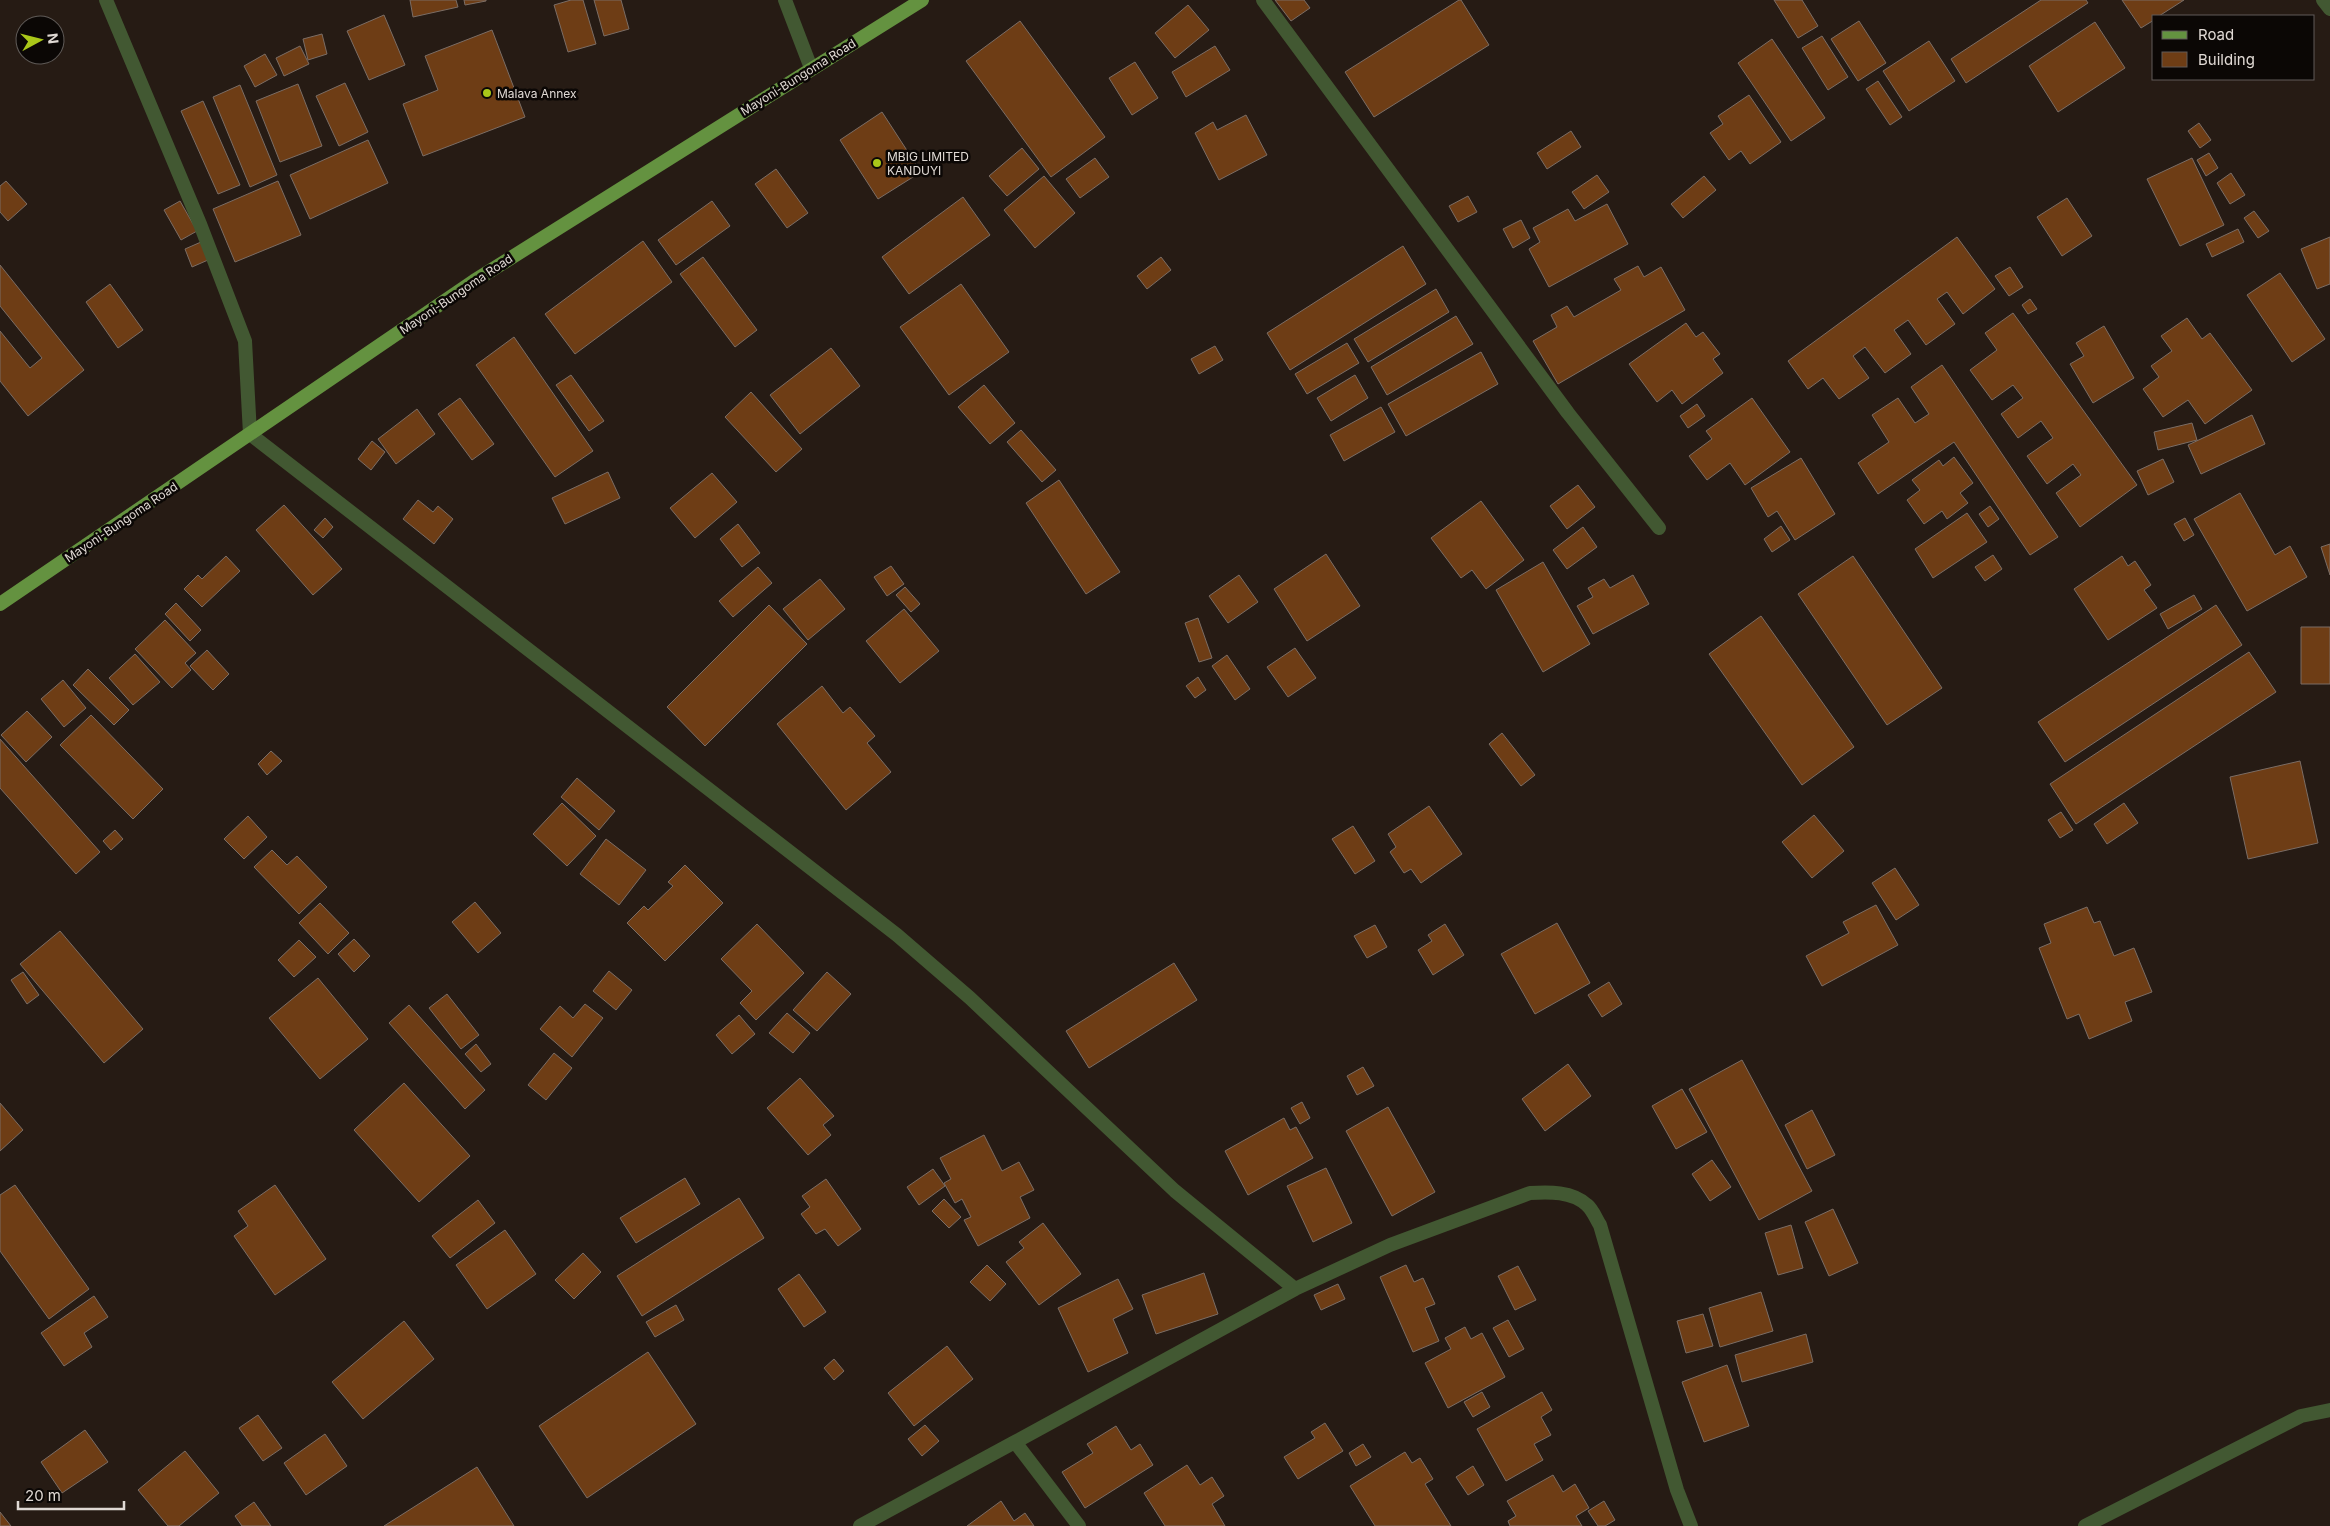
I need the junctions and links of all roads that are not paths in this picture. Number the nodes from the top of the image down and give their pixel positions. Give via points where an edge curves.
1 (106, 0) edge
2 (786, 0) edge
3 (922, 0) edge
4 (1263, 0) edge
5 (2323, 0) edge
6 (2330, 9) edge
7 (811, 68) junction
8 (250, 434) junction
9 (1659, 528) dead end
10 (0, 604) edge
11 (1295, 1289) junction
12 (2330, 1410) edge
13 (1015, 1442) junction
14 (860, 1526) edge
15 (1079, 1526) edge
16 (1691, 1526) edge
17 (2085, 1526) edge

1 - 8 street via 245,341
2 - 7 street
3 - 7 main road, Mayoni-Bungoma Road
4 - 9 street via 1568,413
5 - 6 street
7 - 8 main road, Mayoni-Bungoma Road via 474,281
8 - 10 main road, Mayoni-Bungoma Road
8 - 11 street via 897,935 970,998 1175,1191
11 - 13 street
11 - 16 street via 1390,1245 1530,1193 1555,1192 1587,1205 1600,1225 1611,1256 1677,1490
12 - 17 street via 2301,1416
13 - 14 street
13 - 15 street

